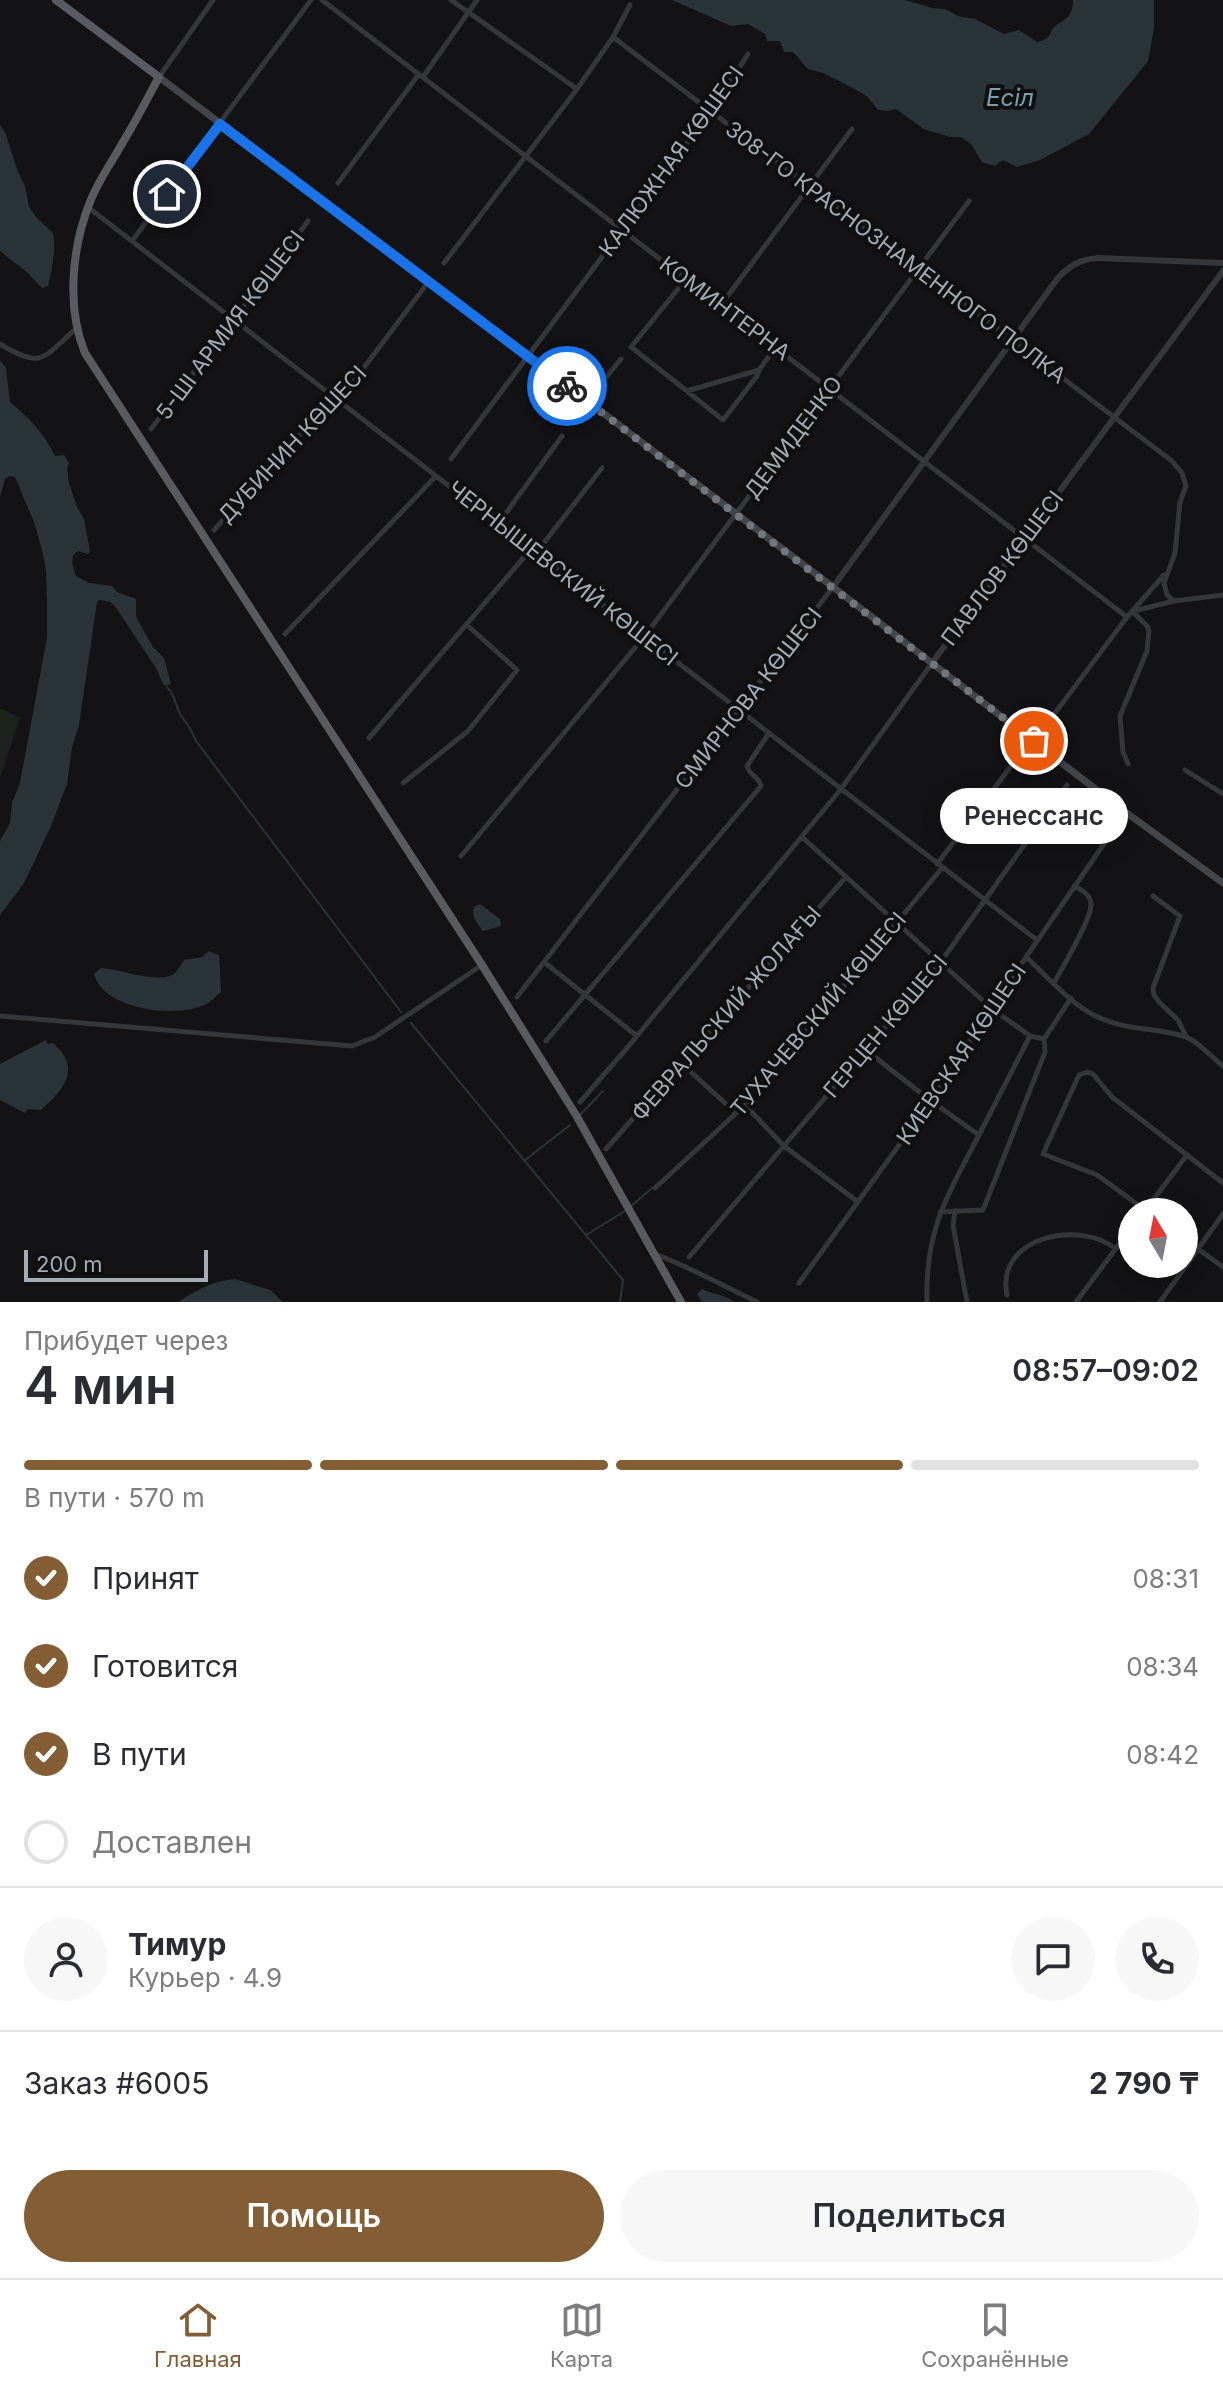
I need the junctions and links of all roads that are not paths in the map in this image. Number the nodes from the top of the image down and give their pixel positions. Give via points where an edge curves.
1 (56, 0) edge
2 (213, 0) edge
3 (311, 0) edge
4 (322, 0) edge
5 (451, 0) edge
6 (477, 0) edge
7 (630, 5) dead end
8 (468, 12) junction
9 (613, 37) junction
10 (748, 54) dead end
11 (421, 76) junction
12 (159, 77) junction
13 (577, 89) junction
14 (711, 111) junction
15 (220, 124) junction
16 (852, 129) dead end
17 (526, 156) junction
18 (338, 183) dead end
19 (810, 187) junction
20 (969, 201) dead end
21 (88, 207) junction
22 (308, 221) dead end
23 (622, 230) junction
24 (132, 241) junction
25 (1204, 262) junction
26 (444, 263) dead end
27 (1223, 263) edge
28 (919, 269) junction
29 (1223, 271) edge
30 (686, 279) junction
31 (429, 281) junction
32 (1211, 286) junction
33 (721, 305) junction
34 (234, 320) junction
35 (77, 328) junction
36 (1013, 340) junction
37 (0, 344) edge
38 (776, 347) junction
39 (527, 357) junction
40 (621, 359) dead end
41 (759, 370) junction
42 (829, 388) junction
43 (687, 391) junction
44 (334, 397) junction
45 (587, 401) junction
46 (1115, 418) junction
47 (151, 429) dead end
48 (562, 436) dead end
49 (451, 459) dead end
50 (925, 462) junction
51 (602, 468) dead end
52 (436, 476) junction
53 (736, 514) junction
54 (498, 524) junction
55 (214, 530) dead end
56 (1025, 538) junction
57 (534, 551) junction
58 (1165, 574) junction
59 (833, 587) junction
60 (1223, 595) edge
61 (1174, 601) junction
62 (1133, 612) junction
63 (1127, 617) junction
64 (467, 625) junction
65 (285, 634) dead end
66 (644, 637) junction
67 (932, 663) junction
68 (739, 710) junction
69 (769, 733) junction
70 (369, 738) dead end
71 (1034, 741) junction
72 (1024, 749) dead end
73 (1128, 764) dead end
74 (1185, 770) dead end
75 (403, 783) dead end
76 (1067, 785) dead end
77 (841, 789) junction
78 (1223, 794) edge
79 (1119, 822) dead end
80 (802, 837) junction
81 (461, 856) dead end
82 (940, 866) junction
83 (846, 877) junction
84 (1223, 883) edge
85 (1074, 886) junction
86 (1153, 896) dead end
87 (985, 900) junction
88 (897, 922) junction
89 (1037, 940) junction
90 (1026, 957) junction
91 (544, 962) junction
92 (940, 963) junction
93 (482, 965) junction
94 (1054, 983) junction
95 (586, 995) junction
96 (517, 997) dead end
97 (1071, 998) junction
98 (991, 1008) junction
99 (0, 1016) edge
100 (637, 1036) junction
101 (1030, 1036) junction
102 (1187, 1037) junction
103 (1044, 1039) junction
104 (546, 1041) dead end
105 (866, 1050) junction
106 (682, 1064) junction
107 (1223, 1066) edge
108 (931, 1101) junction
109 (580, 1102) dead end
110 (745, 1105) junction
111 (736, 1113) junction
112 (979, 1135) junction
113 (784, 1146) junction
114 (606, 1149) dead end
115 (1187, 1155) junction
116 (1223, 1183) edge
117 (655, 1188) dead end
118 (1128, 1198) edge
119 (1155, 1198) edge
120 (858, 1202) junction
121 (955, 1211) junction
122 (940, 1212) junction
123 (1223, 1214) edge
124 (1118, 1246) edge
125 (1116, 1249) junction
126 (1198, 1249) joint
127 (654, 1254) junction
128 (689, 1257) dead end
129 (1223, 1267) edge
130 (1177, 1278) edge
131 (799, 1283) dead end
132 (1007, 1295) dead end
133 (681, 1302) edge
134 (757, 1302) edge
135 (927, 1302) edge
136 (967, 1302) edge
137 (1076, 1302) edge
138 (1160, 1302) edge

1 - 12 highway
2 - 12 street
3 - 15 street
4 - 11 street, КОМИНТЕРНА
5 - 8 street
6 - 8 street
7 - 9 street
8 - 11 street
8 - 13 street
9 - 13 street
9 - 14 street, 308-ГО КРАСНОЗНАМЕННОГО ПОЛКА
10 - 14 street, КАЛЮЖНАЯ КӨШЕСІ
11 - 17 street, КОМИНТЕРНА
11 - 18 street
12 - 15 main road
12 - 21 highway
13 - 17 street
14 - 19 street, 308-ГО КРАСНОЗНАМЕННОГО ПОЛКА
14 - 23 street, КАЛЮЖНАЯ КӨШЕСІ
15 - 24 street
15 - 31 main road
16 - 19 street
17 - 23 street, КОМИНТЕРНА
17 - 26 street
19 - 28 street, 308-ГО КРАСНОЗНАМЕННОГО ПОЛКА
19 - 33 street
20 - 28 street, ДЕМИДЕНКО
21 - 24 street, ЧЕРНЫШЕВСКИЙ КӨШЕСІ
21 - 35 highway via 75,266
22 - 34 street, 5-ШІ АРМИЯ КӨШЕСІ
23 - 30 street, КОМИНТЕРНА
23 - 39 street, КАЛЮЖНАЯ КӨШЕСІ
24 - 34 street, ЧЕРНЫШЕВСКИЙ КӨШЕСІ
25 - 27 street
25 - 32 street via 1214,272
25 - 36 street, СМИРНОВА КӨШЕСІ via 1079,262 1064,271
28 - 36 street, 308-ГО КРАСНОЗНАМЕННОГО ПОЛКА
28 - 42 street, ДЕМИДЕНКО
29 - 32 street, ПАВЛОВ КӨШЕСІ
30 - 33 street, КОМИНТЕРНА
30 - 43 street via 631,347
31 - 39 main road
31 - 44 street, ДУБИНИН КӨШЕСІ via 344,394
32 - 46 street, ПАВЛОВ КӨШЕСІ
33 - 38 street, КОМИНТЕРНА
34 - 44 street, ЧЕРНЫШЕВСКИЙ КӨШЕСІ
34 - 47 street, 5-ШІ АРМИЯ КӨШЕСІ
35 - 37 street via 33,360
35 - 93 highway via 97,375
36 - 46 street, 308-ГО КРАСНОЗНАМЕННОГО ПОЛКА
36 - 50 street, СМИРНОВА КӨШЕСІ
38 - 41 street
38 - 42 street, КОМИНТЕРНА
39 - 45 main road
39 - 49 street, КАЛЮЖНАЯ КӨШЕСІ
40 - 45 street
41 - 43 street
41 - 43 street via 723,420
42 - 50 street, КОМИНТЕРНА
42 - 53 street, ДЕМИДЕНКО
44 - 52 street, ЧЕРНЫШЕВСКИЙ КӨШЕСІ
44 - 55 street, ДУБИНИН КӨШЕСІ
45 - 53 main road
46 - 56 street, ПАВЛОВ КӨШЕСІ
46 - 58 street, 308-ГО КРАСНОЗНАМЕННОГО ПОЛКА via 1177,467 1185,480 1175,553
48 - 54 street
50 - 56 street, КОМИНТЕРНА
50 - 59 street, СМИРНОВА КӨШЕСІ
51 - 57 street
52 - 54 street, ЧЕРНЫШЕВСКИЙ КӨШЕСІ
52 - 65 street
53 - 59 main road
53 - 66 street, ДЕМИДЕНКО
54 - 57 street, ЧЕРНЫШЕВСКИЙ КӨШЕСІ
56 - 63 street, КОМИНТЕРНА
56 - 67 street, ПАВЛОВ КӨШЕСІ
57 - 64 street
57 - 66 street, ЧЕРНЫШЕВСКИЙ КӨШЕСІ
58 - 61 street via 1165,591
58 - 62 street
59 - 67 main road
59 - 68 street, СМИРНОВА КӨШЕСІ
60 - 61 street
61 - 62 street
62 - 63 street
62 - 73 street via 1149,631 1147,651 1120,716
63 - 71 street
64 - 70 street
64 - 75 street via 517,670 468,731
66 - 68 street, ЧЕРНЫШЕВСКИЙ КӨШЕСІ
66 - 81 street, ДЕМИДЕНКО
67 - 71 main road
67 - 77 street, ПАВЛОВ КӨШЕСІ
68 - 69 street, ЧЕРНЫШЕВСКИЙ КӨШЕСІ
68 - 91 street, СМИРНОВА КӨШЕСІ
69 - 77 street, ЧЕРНЫШЕВСКИЙ КӨШЕСІ
69 - 95 street via 748,763 761,786
71 - 84 main road
72 - 82 street, ТУХАЧЕВСКИЙ КӨШЕСІ
74 - 78 street
76 - 87 street, ГЕРЦЕН КӨШЕСІ
77 - 80 street, ПАВЛОВ КӨШЕСІ
77 - 82 street, ЧЕРНЫШЕВСКИЙ КӨШЕСІ
79 - 85 street, КИЕВСКАЯ КӨШЕСІ
80 - 83 street
80 - 100 street, ПАВЛОВ КӨШЕСІ
82 - 87 street, ЧЕРНЫШЕВСКИЙ КӨШЕСІ
82 - 88 street, ТУХАЧЕВСКИЙ КӨШЕСІ
83 - 88 street
83 - 106 street, ФЕВРАЛЬСКИЙ ЖОЛАҒЫ
85 - 89 street, КИЕВСКАЯ КӨШЕСІ
85 - 94 street via 1088,897 1091,908
86 - 102 street via 1178,913 1180,921 1154,995
87 - 89 street, ЧЕРНЫШЕВСКИЙ КӨШЕСІ
87 - 92 street, ГЕРЦЕН КӨШЕСІ
88 - 92 street
88 - 110 street, ТУХАЧЕВСКИЙ КӨШЕСІ
89 - 90 street, КИЕВСКАЯ КӨШЕСІ
90 - 94 street
90 - 98 street, КИЕВСКАЯ КӨШЕСІ
91 - 95 street
91 - 96 street, СМИРНОВА КӨШЕСІ
92 - 98 street
92 - 105 street, ГЕРЦЕН КӨШЕСІ
93 - 99 street via 375,1037 352,1046
93 - 127 highway via 578,1117
94 - 97 street
95 - 100 street
95 - 104 street
97 - 102 street via 1108,1022
97 - 103 street
98 - 101 street
98 - 108 street, КИЕВСКАЯ КӨШЕСІ
100 - 109 street, ПАВЛОВ КӨШЕСІ
101 - 103 street
101 - 112 street
102 - 107 street
103 - 121 street via 1045,1052 983,1210
105 - 108 street
105 - 113 street, ГЕРЦЕН КӨШЕСІ
106 - 111 street
106 - 114 street, ФЕВРАЛЬСКИЙ ЖОЛАҒЫ
108 - 112 street
108 - 120 street, КИЕВСКАЯ КӨШЕСІ
110 - 111 street, ТУХАЧЕВСКИЙ КӨШЕСІ
110 - 113 street
111 - 117 street, ТУХАЧЕВСКИЙ КӨШЕСІ
112 - 122 street
113 - 120 street
113 - 128 street, ГЕРЦЕН КӨШЕСІ
115 - 116 street
115 - 118 street via 1112,1097 1093,1074 1077,1077 1043,1154 1097,1175
115 - 119 street
120 - 131 street, КИЕВСКАЯ КӨШЕСІ
121 - 122 street
121 - 136 street
122 - 135 street via 926,1271
123 - 126 street
124 - 125 street
125 - 132 street via 1084,1235 1032,1243 1010,1268
125 - 137 street
126 - 129 street
127 - 133 highway
127 - 134 street
130 - 138 street

